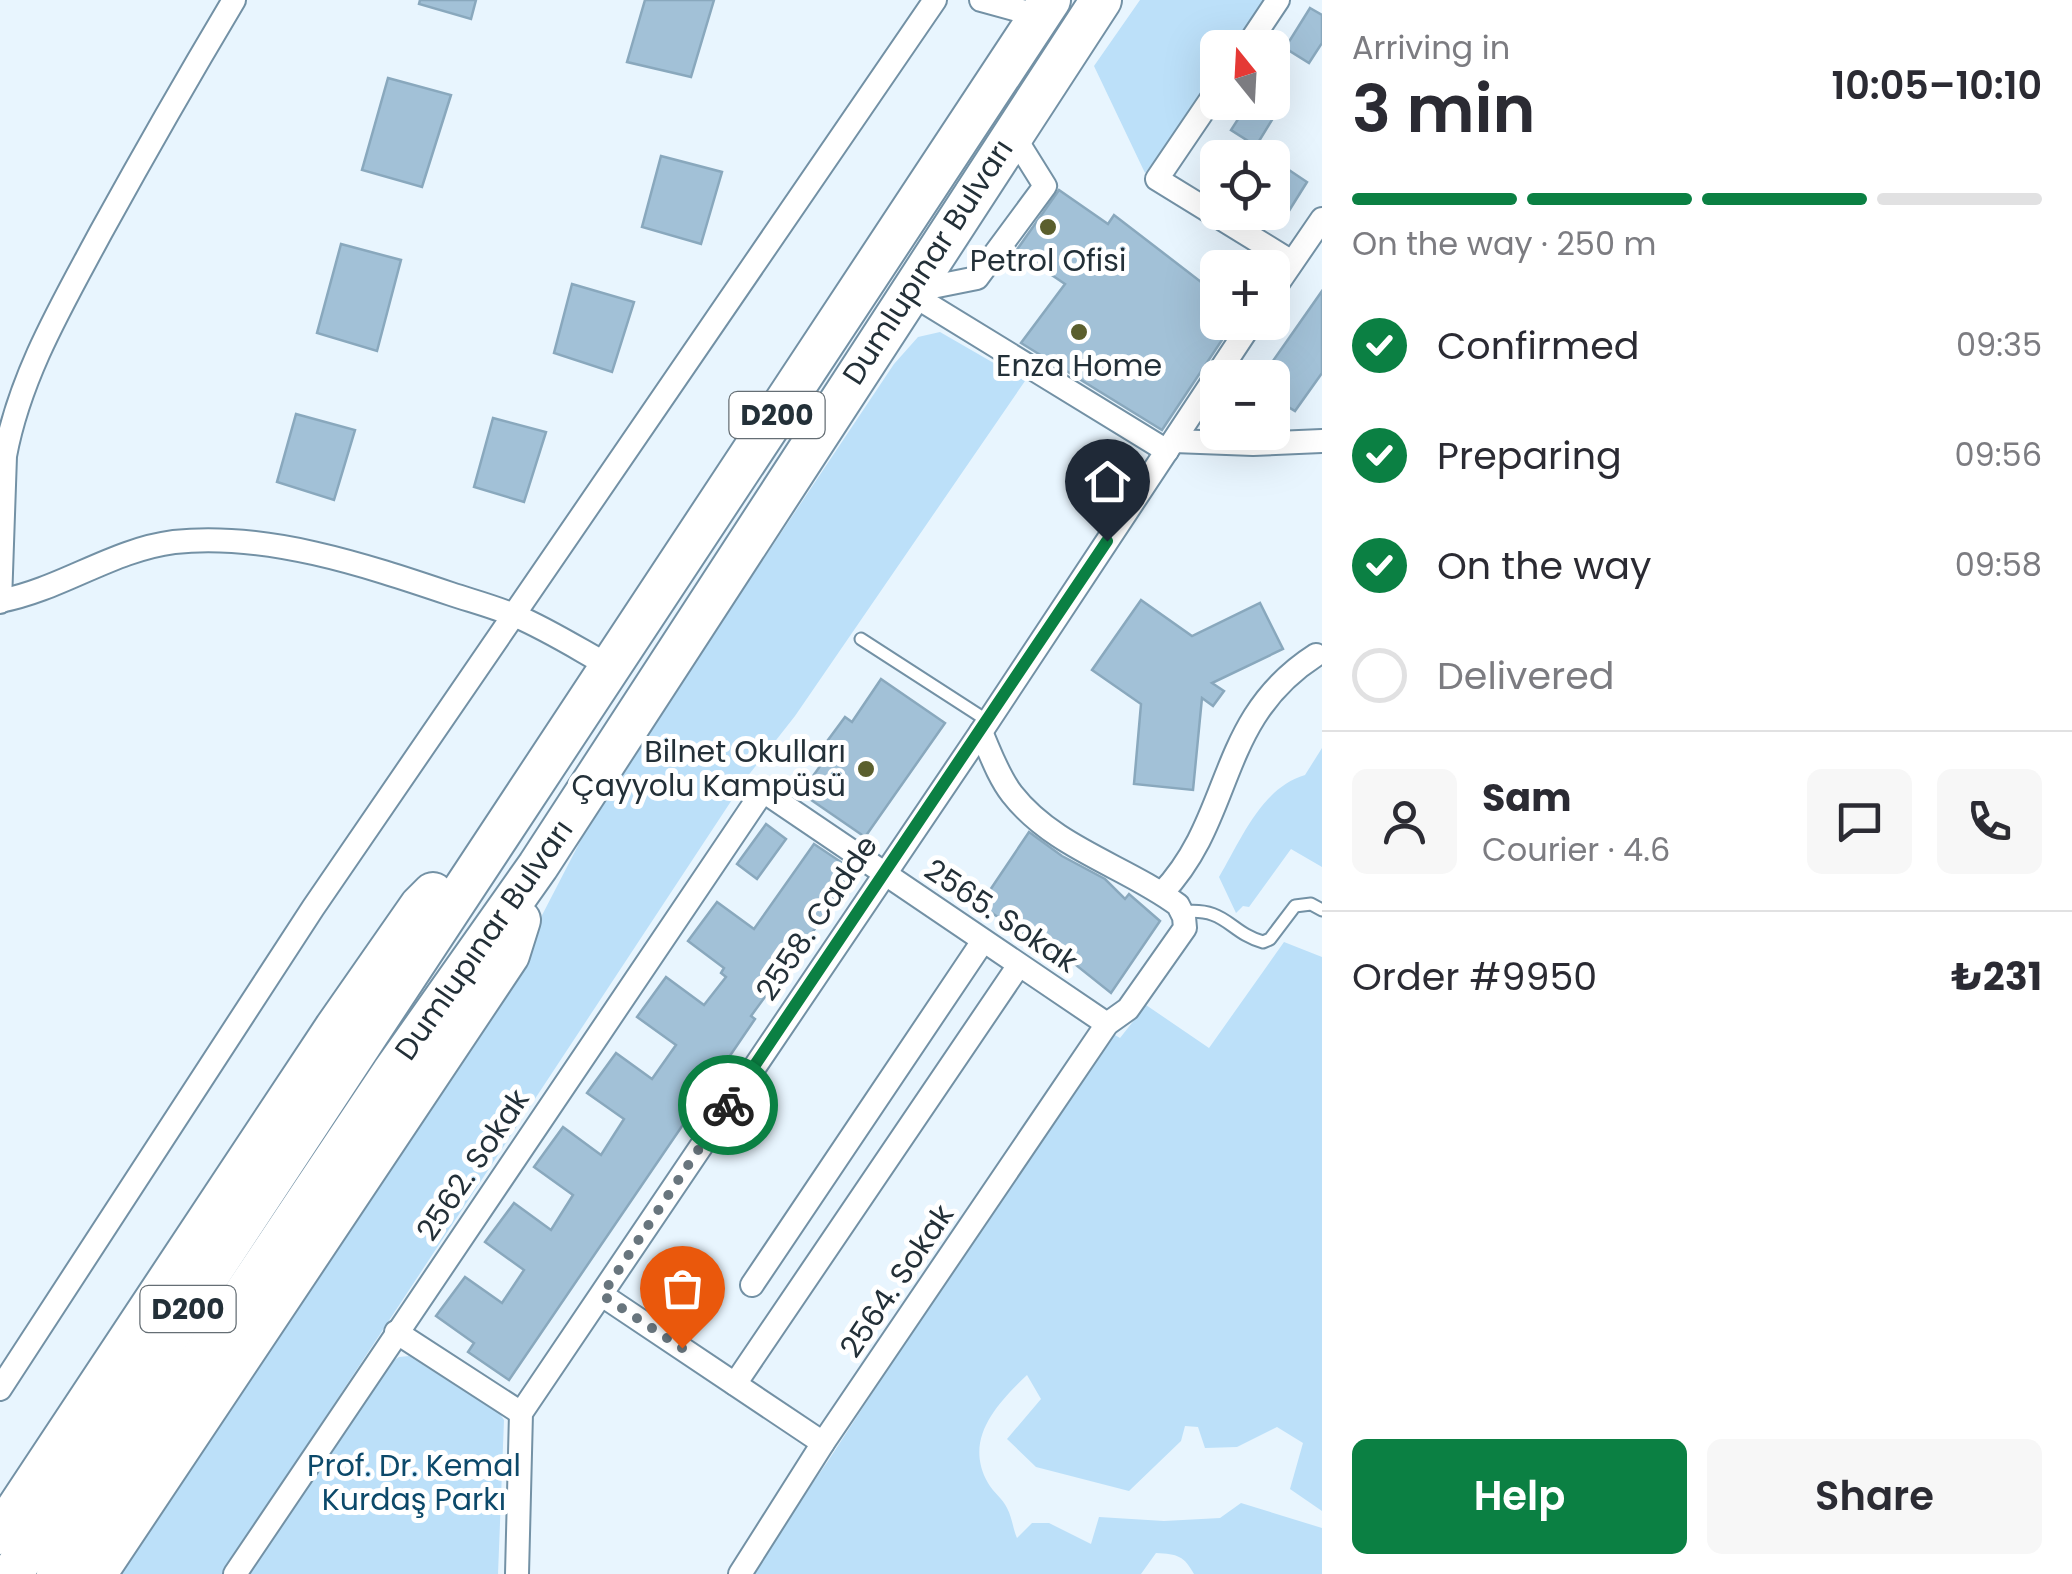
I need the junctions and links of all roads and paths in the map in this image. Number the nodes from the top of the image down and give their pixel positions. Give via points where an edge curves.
1 (234, 0) edge
2 (935, 0) edge
3 (981, 0) edge
4 (1100, 0) edge
5 (1278, 0) edge
6 (1045, 8) edge
7 (1258, 30) edge
8 (1200, 116) edge
9 (1012, 132) junction
10 (1322, 219) edge
11 (1305, 257) edge
12 (908, 292) junction
13 (1240, 340) edge
14 (1322, 441) edge
15 (1170, 446) junction
16 (0, 602) edge
17 (515, 616) junction
18 (861, 639) dead end
19 (1316, 655) dead end
20 (611, 667) junction
21 (984, 726) junction
22 (763, 791) joint
23 (501, 828) junction
24 (538, 866) junction
25 (884, 873) junction
26 (1162, 893) junction
27 (1322, 910) edge
28 (1182, 912) junction
29 (983, 941) junction
30 (1019, 965) junction
31 (1107, 1024) junction
32 (752, 1285) dead end
33 (602, 1295) junction
34 (396, 1332) junction
35 (735, 1384) junction
36 (0, 1389) edge
37 (521, 1413) junction
38 (823, 1443) junction
39 (0, 1534) edge
40 (12, 1574) edge
41 (58, 1574) edge
42 (96, 1574) edge
43 (235, 1574) edge
44 (517, 1574) edge
45 (740, 1574) edge

1 - 16 street via 45,335 5,456
2 - 17 street
3 - 6 street
4 - 9 highway, Dumlupınar Bulvarı / D200
5 - 7 street
6 - 20 highway, Dumlupınar Bulvarı / D200
8 - 11 street via 1157,179
9 - 12 highway, Dumlupınar Bulvarı / D200
9 - 12 street via 1045,186 977,278
10 - 11 street
12 - 15 street
12 - 24 highway, Dumlupınar Bulvarı / D200
13 - 15 street, 2558. Cadde
14 - 15 street
15 - 21 street, 2558. Cadde
16 - 17 street via 126,554 172,542 221,541 341,561
17 - 20 street
17 - 36 street via 313,908
18 - 21 lane
19 - 26 street via 1275,688 1254,716 1201,839
20 - 23 highway, Dumlupınar Bulvarı / D200
21 - 25 street, 2558. Cadde
21 - 26 street via 1009,790 1028,810 1078,847
22 - 25 street, 2565. Sokak
22 - 34 street, 2562. Sokak
23 - 39 highway via 420,906
23 - 40 highway, Dumlupınar Bulvarı / D200
24 - 41 highway, Dumlupınar Bulvarı / D200
24 - 42 highway via 509,955
25 - 29 street, 2565. Sokak
25 - 33 street, 2558. Cadde
26 - 28 street
27 - 28 lane via 1295,906 1264,942 1216,914
28 - 31 street, 2564. Sokak via 1185,928 1128,1009
29 - 30 street, 2565. Sokak
29 - 32 street
30 - 31 street, 2565. Sokak
30 - 35 street
31 - 38 street, 2564. Sokak
33 - 35 street
33 - 37 street, 2558. Cadde
34 - 37 street
34 - 43 street, 2562. Sokak
35 - 38 street
37 - 44 street
38 - 45 street, 2564. Sokak

